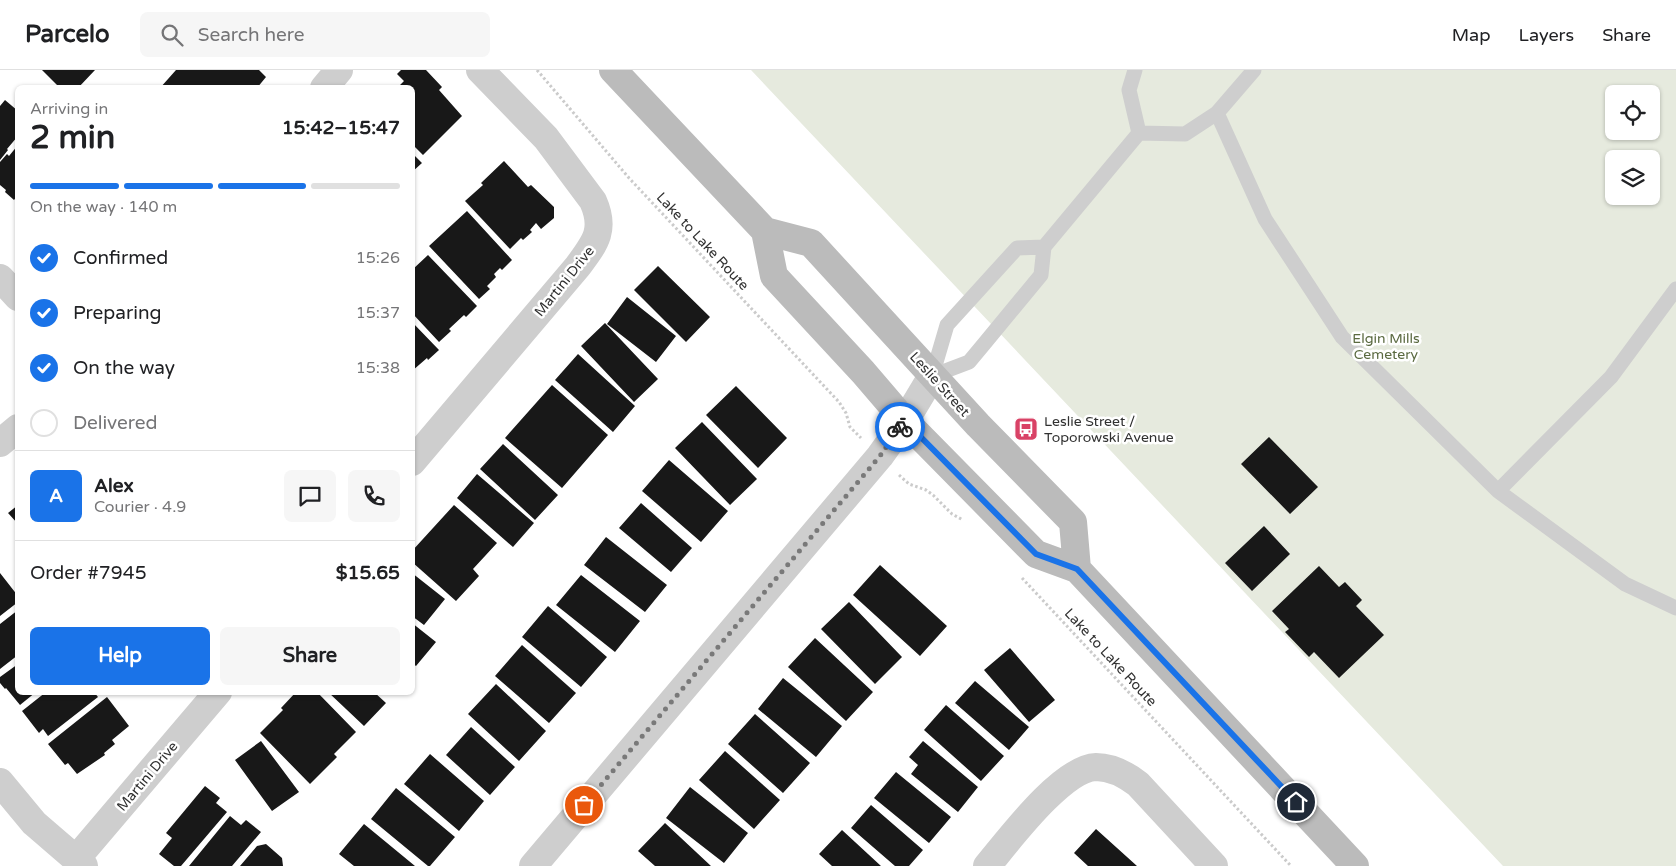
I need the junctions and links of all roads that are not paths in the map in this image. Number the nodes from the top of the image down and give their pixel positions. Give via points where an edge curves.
1 (339, 70) edge
2 (480, 70) edge
3 (613, 70) edge
4 (1135, 70) edge
5 (1254, 70) edge
6 (326, 85) edge
7 (1217, 114) junction
8 (1139, 133) junction
9 (764, 231) junction
10 (1044, 247) junction
11 (0, 278) edge
12 (1676, 289) edge
13 (15, 294) edge
14 (932, 376) junction
15 (905, 421) junction
16 (15, 430) edge
17 (0, 443) edge
18 (415, 458) edge
19 (1498, 491) junction
20 (1077, 569) junction
21 (1676, 608) edge
22 (216, 695) edge
23 (0, 782) edge
24 (80, 863) edge
25 (533, 866) edge
26 (987, 866) edge
27 (1214, 866) edge
28 (1355, 866) edge

1 - 6 street
2 - 18 street, Martini Drive via 546,138 594,202 598,212 598,234 578,266
3 - 9 main road
4 - 8 lane via 1129,90
5 - 7 lane
7 - 8 lane via 1185,134
7 - 19 lane via 1265,219 1342,337
8 - 10 lane
9 - 14 main road, Leslie Street via 811,243
9 - 15 main road via 774,276
10 - 14 lane via 1041,275 969,362
10 - 14 lane via 1017,248 947,325
11 - 13 street
12 - 19 lane via 1610,377
14 - 15 street
14 - 20 main road, Leslie Street via 1073,522
15 - 20 main road via 1036,554
15 - 25 street via 880,456
16 - 17 street
19 - 21 lane via 1625,584
20 - 28 main road
22 - 24 street, Martini Drive
23 - 24 street via 34,823
26 - 27 street via 1054,789 1094,767 1111,769 1138,784

